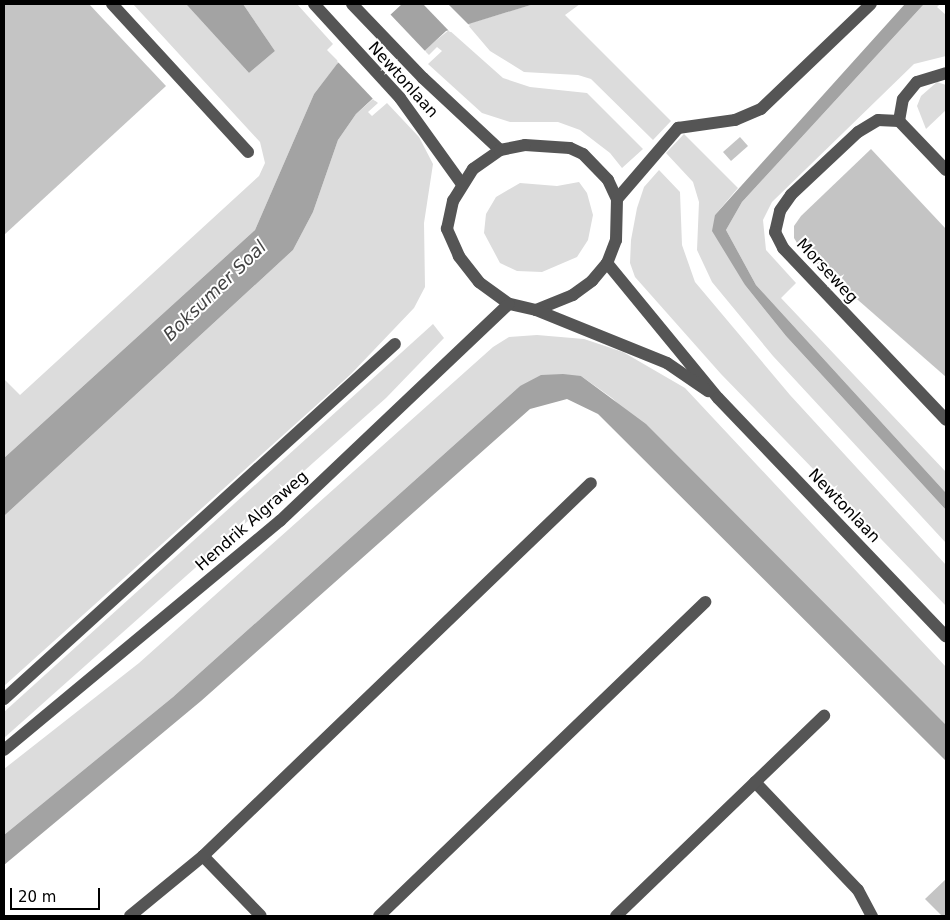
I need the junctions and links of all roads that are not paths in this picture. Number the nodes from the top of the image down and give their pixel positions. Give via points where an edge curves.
1 (112, 4) edge
2 (314, 4) edge
3 (352, 4) edge
4 (871, 4) edge
5 (946, 72) edge
6 (899, 121) junction
7 (500, 150) junction
8 (248, 152) dead end
9 (946, 170) edge
10 (461, 183) junction
11 (617, 199) junction
12 (606, 263) junction
13 (510, 304) junction
14 (536, 310) junction
15 (395, 344) dead end
16 (718, 398) junction
17 (946, 420) edge
18 (591, 483) dead end
19 (705, 602) dead end
20 (946, 637) edge
21 (4, 699) edge
22 (824, 716) dead end
23 (4, 750) edge
24 (755, 782) junction
25 (204, 856) junction
26 (130, 916) edge
27 (261, 916) edge
28 (379, 916) edge
29 (616, 916) edge
30 (872, 916) edge

1 - 8 street
2 - 10 street, Newtonlaan via 428,133
3 - 7 street, Newtonlaan via 417,72
4 - 11 street via 762,109 735,120 678,128
5 - 6 street via 917,82 903,99
6 - 9 street
6 - 17 street, Morseweg via 878,120 858,132 792,195 780,211 775,232 783,248
7 - 10 street via 473,169
7 - 11 street via 525,145 570,148 597,166
10 - 13 street via 447,229 469,272
11 - 12 street via 616,240
12 - 14 street via 573,295
12 - 16 street, Newtonlaan
13 - 14 street
13 - 23 street, Hendrik Algraweg via 280,521
14 - 16 street, Newtonlaan via 667,363
15 - 21 street, Hendrik Algraweg
16 - 20 street, Newtonlaan
18 - 25 street
19 - 28 street
22 - 24 street
24 - 29 street
24 - 30 street via 858,890
25 - 26 street
25 - 27 street

